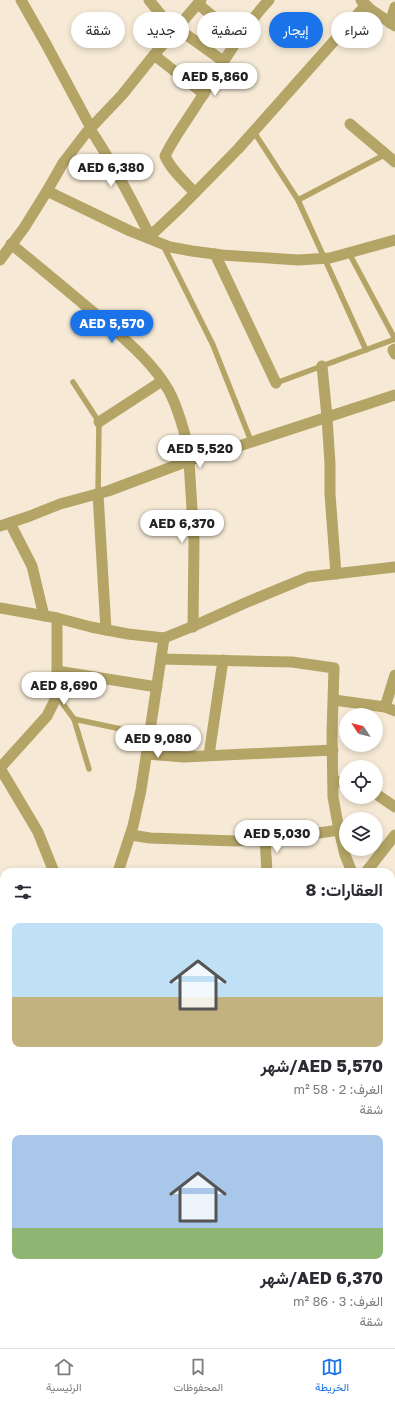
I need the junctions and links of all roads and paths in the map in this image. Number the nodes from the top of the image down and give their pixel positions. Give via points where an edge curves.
1 (21, 0) edge
2 (149, 0) edge
3 (269, 0) edge
4 (199, 2) edge
5 (363, 2) edge
6 (395, 7) edge
7 (160, 12) edge
8 (210, 12) edge
9 (259, 12) edge
10 (189, 14) edge
11 (393, 24) edge
12 (189, 38) edge
13 (160, 48) edge
14 (232, 48) edge
15 (154, 55) junction
16 (223, 61) junction
17 (204, 94) junction
18 (350, 124) dead end
19 (90, 129) junction
20 (254, 132) junction
21 (386, 154) junction
22 (395, 162) edge
23 (47, 191) junction
24 (196, 193) junction
25 (298, 200) junction
26 (149, 237) junction
27 (395, 240) edge
28 (12, 244) junction
29 (163, 244) junction
30 (349, 253) junction
31 (215, 254) junction
32 (324, 258) junction
33 (0, 260) edge
34 (395, 339) edge
35 (395, 349) edge
36 (366, 350) junction
37 (395, 354) edge
38 (322, 366) junction
39 (162, 381) junction
40 (73, 382) dead end
41 (276, 382) joint
42 (395, 395) edge
43 (327, 417) junction
44 (99, 422) junction
45 (251, 441) junction
46 (190, 461) junction
47 (98, 494) junction
48 (5, 524) edge
49 (395, 567) edge
50 (336, 574) junction
51 (0, 608) edge
52 (44, 616) junction
53 (57, 618) junction
54 (193, 626) junction
55 (106, 630) junction
56 (164, 638) junction
57 (161, 659) junction
58 (223, 660) junction
59 (57, 671) junction
60 (395, 675) edge
61 (157, 687) junction
62 (57, 696) junction
63 (334, 700) junction
64 (390, 709) edge
65 (74, 719) junction
66 (150, 735) junction
67 (333, 750) junction
68 (147, 754) junction
69 (209, 755) junction
70 (0, 768) edge
71 (89, 769) dead end
72 (333, 780) junction
73 (339, 782) edge
74 (383, 799) edge
75 (395, 807) edge
76 (339, 830) joint
77 (131, 835) junction
78 (395, 835) edge
79 (265, 838) junction
80 (345, 856) edge
81 (52, 868) edge
82 (119, 868) edge
83 (267, 868) edge
84 (350, 868) edge
85 (369, 868) edge

1 - 19 street
2 - 7 street
3 - 9 street
4 - 8 street
4 - 10 street
5 - 11 street
5 - 20 street
6 - 11 street
12 - 16 street
13 - 15 street
14 - 16 street
15 - 17 street
15 - 19 street
16 - 17 street
17 - 24 street via 165,156
18 - 21 street
19 - 23 street via 63,163
19 - 26 street via 139,213
20 - 24 street
20 - 25 lane
21 - 22 street
21 - 25 lane
23 - 26 street via 130,231
23 - 28 street
24 - 26 street
25 - 32 lane
26 - 29 street
27 - 30 street
28 - 33 street
28 - 39 street via 132,347
29 - 31 street
29 - 45 lane via 213,345
30 - 32 street
30 - 34 lane
31 - 32 street via 298,260
31 - 41 street
32 - 36 lane
34 - 36 lane
35 - 37 street
36 - 38 lane
38 - 41 lane
38 - 43 street
39 - 44 street
39 - 46 street via 180,417
40 - 44 lane
42 - 43 street
43 - 45 street
43 - 50 street
44 - 47 lane
45 - 46 street
46 - 47 street
46 - 54 street via 194,541
47 - 48 street via 60,504
47 - 55 street
48 - 52 street via 32,566
49 - 50 street
50 - 54 street via 308,577
51 - 52 street
52 - 53 street
53 - 55 street
53 - 59 street
54 - 56 street
55 - 56 street
56 - 57 street
57 - 58 street
57 - 61 street
58 - 63 street via 292,662 334,668
58 - 69 street
59 - 61 street
59 - 62 street
60 - 64 street
61 - 66 street
62 - 65 lane
62 - 70 street via 47,716
63 - 64 street
63 - 67 street
65 - 66 lane
65 - 71 lane
66 - 68 street
67 - 69 street
67 - 72 street
68 - 69 street via 184,757
68 - 77 street
70 - 81 street via 38,832
72 - 73 street
72 - 76 street via 333,797
74 - 75 street
76 - 79 street
77 - 79 street via 235,841
77 - 82 street
78 - 85 street
79 - 83 street
80 - 84 street

